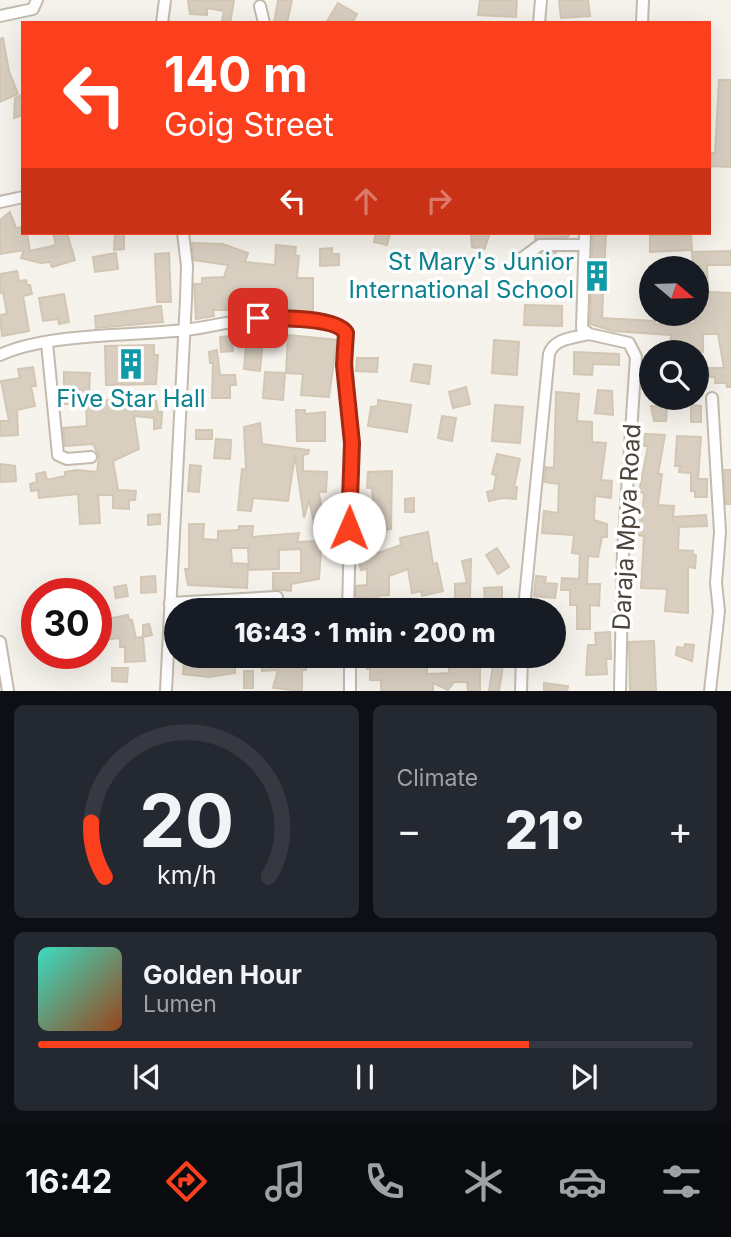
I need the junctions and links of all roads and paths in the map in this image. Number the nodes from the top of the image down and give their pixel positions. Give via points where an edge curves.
1 (37, 0) edge
2 (164, 0) edge
3 (541, 0) edge
4 (643, 0) edge
5 (260, 6) dead end
6 (0, 16) edge
7 (162, 21) edge
8 (264, 21) edge
9 (540, 21) edge
10 (642, 21) edge
11 (21, 197) edge
12 (0, 202) edge
13 (183, 235) edge
14 (584, 235) edge
15 (584, 245) junction
16 (521, 259) dead end
17 (183, 330) junction
18 (589, 334) junction
19 (47, 343) junction
20 (0, 355) edge
21 (712, 398) dead end
22 (91, 457) dead end
23 (276, 597) dead end
24 (170, 598) edge
25 (258, 598) edge
26 (348, 598) edge
27 (525, 598) edge
28 (0, 642) edge
29 (167, 668) edge
30 (350, 668) edge
31 (522, 668) edge
32 (8, 691) edge
33 (166, 691) edge
34 (350, 691) edge
35 (522, 691) edge
36 (620, 691) edge
37 (710, 691) edge

1 - 6 street via 33,9
2 - 7 street
3 - 9 street
4 - 10 street
5 - 8 street
11 - 12 street
13 - 17 street via 187,266
14 - 15 street
15 - 16 street via 540,245
15 - 18 street via 580,318
17 - 19 street
17 - 24 street
17 - 26 street via 258,318 344,329 352,443
18 - 27 street via 558,342 549,354
18 - 36 street, Daraja Mpya Road via 625,341 636,356 623,552
19 - 20 street
19 - 22 street via 58,455
21 - 37 street via 720,532 719,611
23 - 25 street
28 - 32 street
29 - 33 street
30 - 34 street
31 - 35 street

